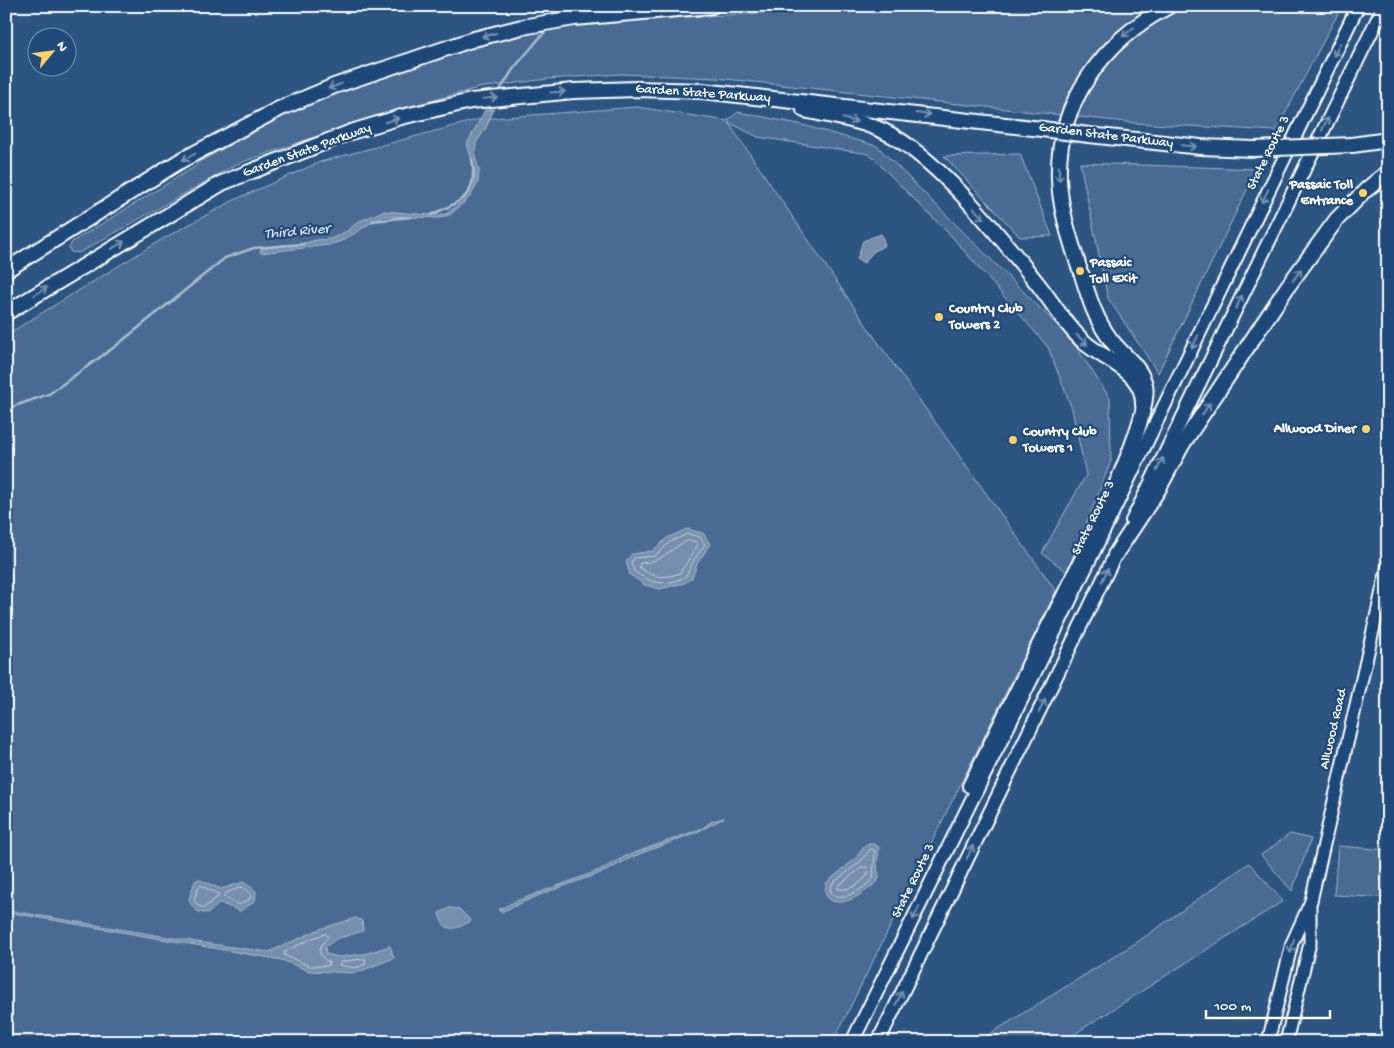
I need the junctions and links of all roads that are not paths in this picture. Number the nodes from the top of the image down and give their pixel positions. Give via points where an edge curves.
1 (712, 6) edge
2 (1169, 6) edge
3 (1358, 6) edge
4 (1384, 6) edge
5 (770, 98) junction
6 (1388, 139) edge
7 (1388, 172) edge
8 (6, 270) edge
9 (6, 313) edge
10 (1144, 405) junction
11 (1115, 555) junction
12 (1388, 565) edge
13 (1028, 667) joint
14 (927, 890) junction
15 (1310, 901) junction
16 (852, 1042) edge
17 (878, 1042) edge
18 (1268, 1042) edge
19 (1286, 1042) edge

1 -> 8 highway via 536,24 474,39 382,68 279,109 180,162
2 -> 10 highway via 1139,23 1111,47 1088,75 1069,114 1059,178 1064,217 1102,328 1142,376 1146,390
3 -> 14 highway, State Route 3
11 -> 4 highway
5 -> 6 highway, Garden State Parkway, bridge via 1201,147 1254,149 1357,144
9 -> 5 highway, Garden State Parkway via 222,183 351,132 401,117 471,100 638,89
5 -> 10 highway via 872,126 918,153 983,218 1083,341 1136,380 1142,390
11 -> 7 highway via 1158,490 1182,445 1288,286 1337,219
10 - 13 highway via 1113,491
17 -> 11 highway
12 - 15 main road, Allwood Road
13 - 14 highway via 969,788
14 -> 16 highway, State Route 3
15 -> 18 main road, Allwood Road via 1292,943
15 - 19 main road, Allwood Road via 1310,943

